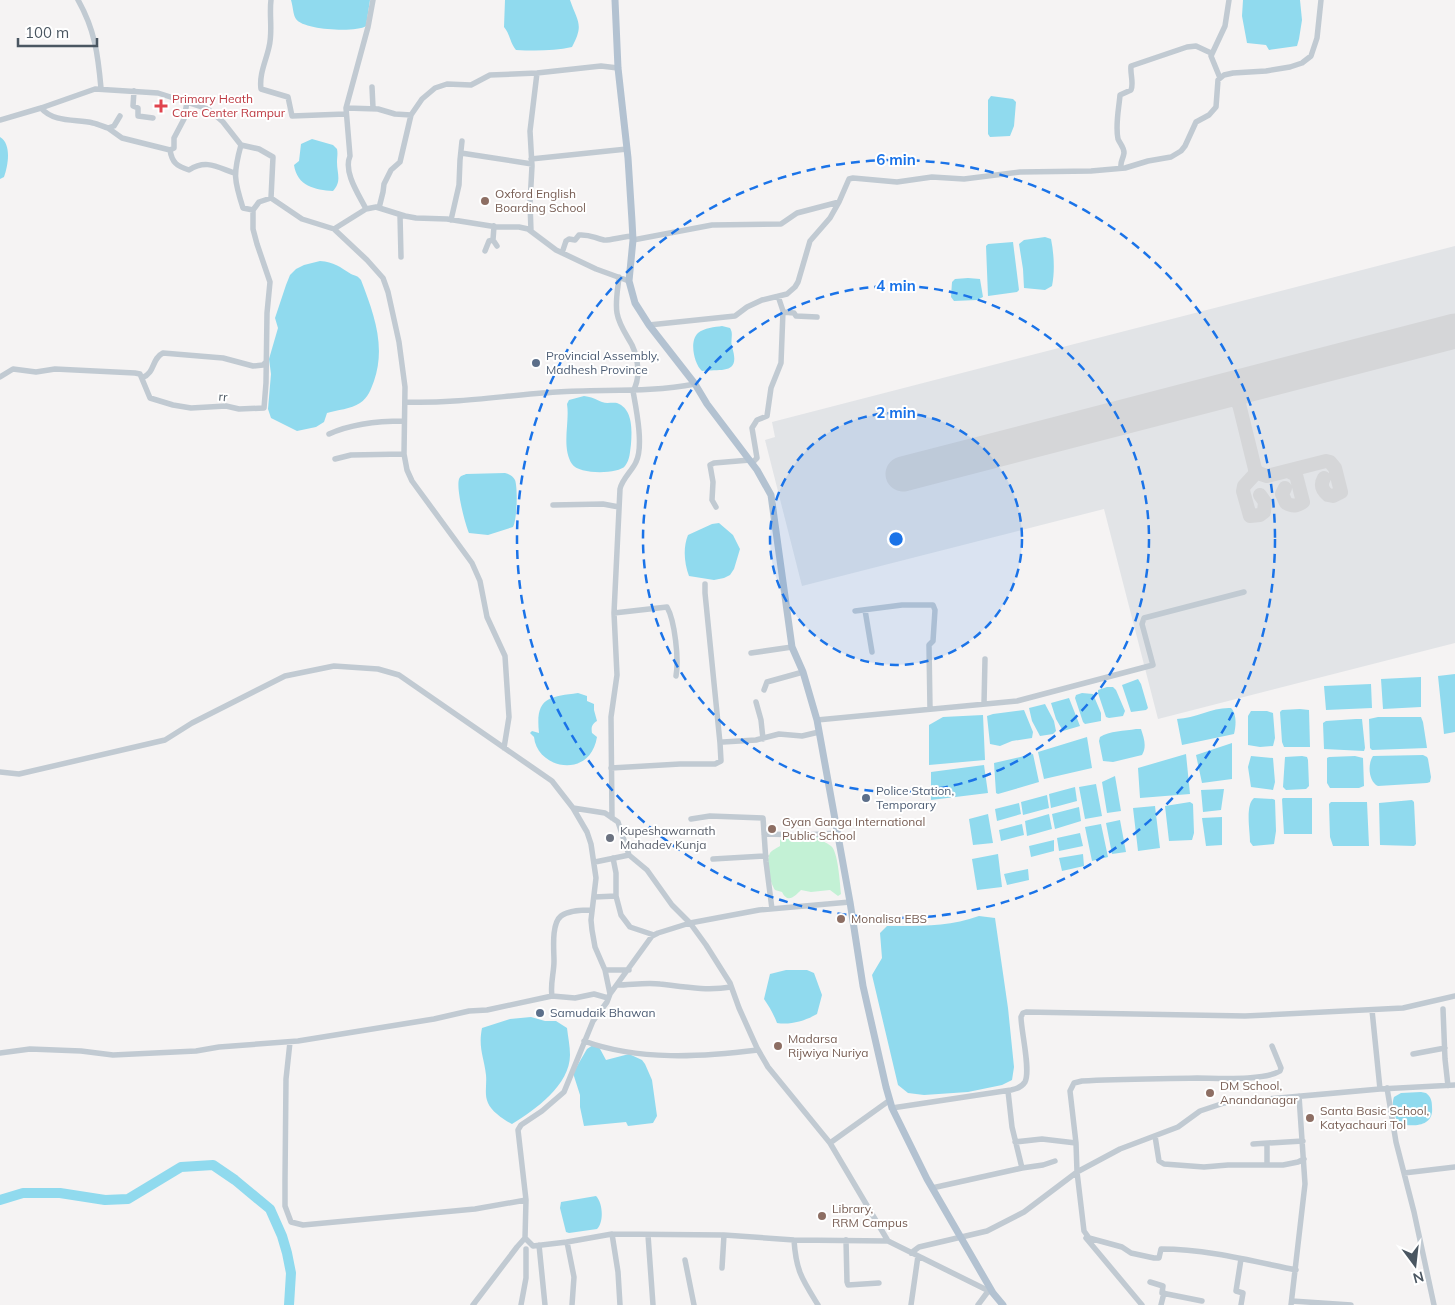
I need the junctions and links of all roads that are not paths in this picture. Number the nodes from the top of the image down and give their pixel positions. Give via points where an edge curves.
1 (78, 0) edge
2 (271, 0) edge
3 (372, 0) edge
4 (615, 0) edge
5 (1229, 0) edge
6 (1321, 0) edge
7 (1211, 53) junction
8 (618, 68) junction
9 (536, 73) junction
10 (1220, 78) junction
11 (372, 87) dead end
12 (101, 88) junction
13 (134, 91) junction
14 (187, 102) junction
15 (41, 108) junction
16 (373, 108) junction
17 (346, 111) junction
18 (411, 115) junction
19 (120, 116) dead end
20 (153, 118) dead end
21 (0, 120) edge
22 (108, 128) junction
23 (462, 141) dead end
24 (240, 145) junction
25 (627, 149) junction
26 (170, 150) junction
27 (460, 153) junction
28 (532, 161) junction
29 (1121, 168) junction
30 (234, 173) junction
31 (271, 198) junction
32 (839, 202) junction
33 (366, 208) junction
34 (379, 208) junction
35 (253, 210) junction
36 (400, 215) junction
37 (452, 220) junction
38 (494, 226) junction
39 (334, 229) junction
40 (531, 231) junction
41 (633, 238) junction
42 (485, 251) dead end
43 (562, 253) junction
44 (401, 257) dead end
45 (620, 277) junction
46 (629, 281) junction
47 (778, 296) junction
48 (783, 312) junction
49 (817, 317) dead end
50 (649, 326) junction
51 (266, 362) junction
52 (0, 377) edge
53 (142, 378) junction
54 (694, 384) junction
55 (633, 391) junction
56 (405, 402) junction
57 (404, 421) junction
58 (329, 434) dead end
59 (404, 454) junction
60 (335, 459) dead end
61 (751, 462) junction
62 (553, 505) dead end
63 (619, 507) junction
64 (716, 507) dead end
65 (706, 584) dead end
66 (1244, 592) dead end
67 (865, 610) junction
68 (855, 611) dead end
69 (614, 614) junction
70 (792, 647) junction
71 (872, 652) dead end
72 (751, 653) dead end
73 (985, 659) dead end
74 (803, 672) junction
75 (676, 676) dead end
76 (764, 690) dead end
77 (756, 702) dead end
78 (984, 704) junction
79 (930, 709) junction
80 (817, 720) junction
81 (819, 732) junction
82 (763, 739) junction
83 (720, 743) junction
84 (504, 748) junction
85 (610, 768) junction
86 (0, 772) edge
87 (573, 808) junction
88 (612, 818) junction
89 (691, 819) dead end
90 (837, 833) junction
91 (764, 834) junction
92 (629, 855) junction
93 (766, 856) junction
94 (613, 858) junction
95 (713, 858) dead end
96 (595, 862) junction
97 (616, 896) junction
98 (594, 897) junction
99 (850, 902) junction
100 (772, 909) junction
101 (592, 910) junction
102 (690, 923) junction
103 (654, 935) junction
104 (605, 970) junction
105 (629, 970) junction
106 (617, 986) junction
107 (731, 987) junction
108 (552, 996) junction
109 (609, 996) junction
110 (1455, 996) edge
111 (1443, 1009) dead end
112 (1372, 1010) junction
113 (584, 1041) junction
114 (290, 1042) junction
115 (1272, 1046) dead end
116 (1445, 1048) junction
117 (758, 1050) junction
118 (0, 1053) edge
119 (1413, 1054) dead end
120 (1452, 1085) edge
121 (1387, 1088) junction
122 (1380, 1089) junction
123 (1008, 1091) junction
124 (1299, 1096) junction
125 (890, 1100) junction
126 (892, 1108) junction
127 (1155, 1136) junction
128 (1303, 1141) junction
129 (1015, 1142) junction
130 (1076, 1142) junction
131 (830, 1143) junction
132 (1253, 1144) dead end
133 (1267, 1144) junction
134 (1304, 1158) junction
135 (1055, 1161) dead end
136 (1268, 1165) junction
137 (1455, 1167) edge
138 (1022, 1168) junction
139 (1076, 1172) junction
140 (1404, 1173) junction
141 (932, 1188) junction
142 (526, 1200) junction
143 (612, 1234) junction
144 (1085, 1234) junction
145 (648, 1235) junction
146 (724, 1235) junction
147 (961, 1237) junction
148 (525, 1238) junction
149 (794, 1240) junction
150 (846, 1240) junction
151 (888, 1241) junction
152 (567, 1242) junction
153 (536, 1245) junction
154 (526, 1249) junction
155 (514, 1251) junction
156 (911, 1252) junction
157 (918, 1256) junction
158 (1241, 1259) junction
159 (685, 1260) dead end
160 (722, 1268) dead end
161 (1296, 1270) junction
162 (1150, 1282) dead end
163 (879, 1283) dead end
164 (991, 1292) junction
165 (1164, 1293) junction
166 (1202, 1300) dead end
167 (1291, 1303) edge
168 (474, 1305) edge
169 (521, 1305) edge
170 (545, 1305) edge
171 (572, 1305) edge
172 (620, 1305) edge
173 (653, 1305) edge
174 (694, 1305) edge
175 (818, 1305) edge
176 (911, 1305) edge
177 (978, 1305) edge
178 (1003, 1305) edge
179 (1142, 1305) edge
180 (1161, 1305) edge
181 (1241, 1305) edge
182 (1351, 1305) edge
183 (1434, 1305) edge

1 - 12 street via 98,52
2 - 17 street via 270,46 263,64 261,89 288,97 292,116
3 - 17 street
4 - 8 main road
5 - 7 street via 1225,26
6 - 10 street via 1314,49 1306,61 1290,67 1232,73
7 - 10 street
7 - 29 street via 1196,46 1187,47 1131,66 1133,85 1131,90 1120,95 1118,139 1124,154
8 - 9 street via 601,66
8 - 25 main road
9 - 18 street via 490,75 471,85 448,84 435,88
9 - 28 street via 530,125
10 - 29 street via 1216,107 1196,122 1181,151 1171,157
11 - 16 street
12 - 13 street
12 - 15 street
13 - 14 street via 158,93
13 - 20 street via 133,106 138,108 138,116
14 - 24 street via 208,109 223,122
14 - 26 street via 184,119 174,138 174,148
15 - 21 street
15 - 22 street via 56,118
16 - 17 street
16 - 18 street
17 - 33 street via 351,176
18 - 34 street via 400,162 391,170 384,184
19 - 22 street via 114,126
22 - 26 street via 122,138
23 - 27 street
24 - 30 street
24 - 31 street via 273,156
25 - 28 street
25 - 41 main road
26 - 30 street via 172,161 181,168 189,170 206,164
27 - 28 street
27 - 37 street via 459,185
28 - 40 street
29 - 32 street via 1012,172 964,179 925,178 897,182 853,178 849,179
30 - 35 street via 243,208
31 - 35 street via 259,202
31 - 39 street via 302,219
32 - 41 street via 797,213 781,224 712,226
32 - 47 street via 810,241 795,288
33 - 34 street
33 - 39 street
34 - 36 street
35 - 51 street, rr via 253,229 270,282
36 - 37 street
36 - 44 street
37 - 38 street
38 - 40 street via 513,226
38 - 42 street via 495,243 489,241
39 - 56 street via 383,278 399,342
40 - 43 street
41 - 43 street via 604,240 588,234 579,235 575,240 566,241
41 - 46 main road
43 - 45 street
45 - 46 street
45 - 55 street via 617,312 619,323 634,351 638,377
46 - 50 main road via 635,303
47 - 48 street
47 - 50 street via 762,300 735,316
48 - 49 street
48 - 61 street via 780,363 771,388 767,416 757,420 752,428 757,458
50 - 54 main road
51 - 53 street via 253,366 223,358 163,353 158,356 151,372
51 - 53 street, rr via 264,408 173,405 150,398
52 - 53 street via 13,369 36,372 55,369 126,372 140,374
54 - 55 street
54 - 61 main road
55 - 56 street via 595,389
55 - 63 street via 639,431 638,460 621,484
56 - 57 street
57 - 58 street via 384,421 339,429
57 - 59 street
59 - 60 street
59 - 84 street via 412,481 472,563 480,581 487,617 505,656 509,716
61 - 64 street via 710,465 712,500
61 - 70 main road via 766,484 774,508
62 - 63 street via 603,504
63 - 69 street
65 - 83 street
66 - 78 street via 1144,618 1142,624 1153,664 1018,701
67 - 68 street
67 - 71 street
67 - 79 street via 933,605 933,641 929,645
69 - 75 street via 667,607 674,628
69 - 85 street via 616,675
70 - 72 street
70 - 74 main road
73 - 78 street
74 - 76 street via 767,682
74 - 80 main road
77 - 82 street
78 - 79 street
79 - 80 street
80 - 81 main road
81 - 82 street via 802,736 779,734
81 - 90 main road
82 - 83 street
83 - 85 street via 721,761 715,764
84 - 86 street via 399,675 378,669 334,666 285,676 165,740 19,774
84 - 87 street via 552,781
85 - 88 street
87 - 88 street via 605,813
87 - 96 street via 591,844
88 - 92 street via 618,822
89 - 91 street via 710,816 763,818
90 - 91 street
90 - 99 main road
91 - 93 street
92 - 94 street
92 - 102 street via 646,870
93 - 95 street
93 - 100 street
94 - 96 street
94 - 97 street
96 - 98 street
97 - 98 street
97 - 103 street via 621,915 630,926
98 - 101 street
99 - 100 street
99 - 125 main road via 863,986
100 - 102 street
101 - 104 street via 595,947
101 - 108 street via 562,915 558,920 552,948
102 - 103 street
102 - 107 street
103 - 105 street
104 - 105 street
104 - 109 street
105 - 106 street
106 - 107 street via 654,984 716,990
106 - 109 street
107 - 117 street
108 - 109 street
108 - 114 street
109 - 113 street
110 - 112 street via 1414,1006
111 - 116 street
112 - 122 street
112 - 123 street via 1245,1016 1026,1012 1021,1016 1026,1080 1021,1086
113 - 117 street via 620,1051 674,1055
113 - 142 street via 564,1092 518,1130
114 - 118 street via 167,1054 113,1055 42,1049
114 - 142 street via 286,1079 285,1206 291,1222 303,1224 476,1209
115 - 130 street via 1281,1068 1274,1074 1247,1078 1077,1082 1070,1091
116 - 119 street
116 - 120 street
117 - 131 street
120 - 121 street
121 - 122 street
121 - 140 street
122 - 124 street
123 - 126 street
123 - 129 street
124 - 127 street via 1224,1103 1200,1111 1178,1127
124 - 128 street
125 - 126 main road
125 - 131 street
126 - 141 main road
127 - 136 street via 1159,1162 1164,1164 1204,1167
127 - 139 street
128 - 133 street
128 - 134 street
129 - 130 street via 1042,1139
129 - 138 street
130 - 139 street
131 - 151 street
132 - 133 street
133 - 136 street
134 - 136 street via 1287,1165
134 - 161 street via 1306,1184
135 - 138 street
137 - 140 street
138 - 141 street
139 - 144 street
139 - 147 street via 1024,1212 986,1231
140 - 183 street
141 - 147 main road
142 - 148 street
143 - 145 street
143 - 152 street
143 - 172 street
144 - 158 street via 1154,1258 1159,1258 1161,1249 1173,1249
144 - 179 street
145 - 146 street
145 - 173 street
146 - 149 street
146 - 160 street
147 - 156 street
147 - 164 main road
148 - 153 street
148 - 155 street
149 - 150 street
149 - 175 street via 799,1273
150 - 151 street
150 - 163 street via 848,1285
151 - 156 street
152 - 153 street
152 - 171 street via 574,1277
153 - 154 street
153 - 170 street
154 - 155 street
154 - 169 street via 526,1278
155 - 168 street
156 - 157 street
157 - 164 street
157 - 176 street
158 - 161 street
158 - 181 street via 1236,1291 1243,1293
159 - 174 street
161 - 167 street
162 - 165 street via 1162,1286
164 - 177 street
164 - 178 main road
165 - 166 street
165 - 180 street
167 - 182 street

